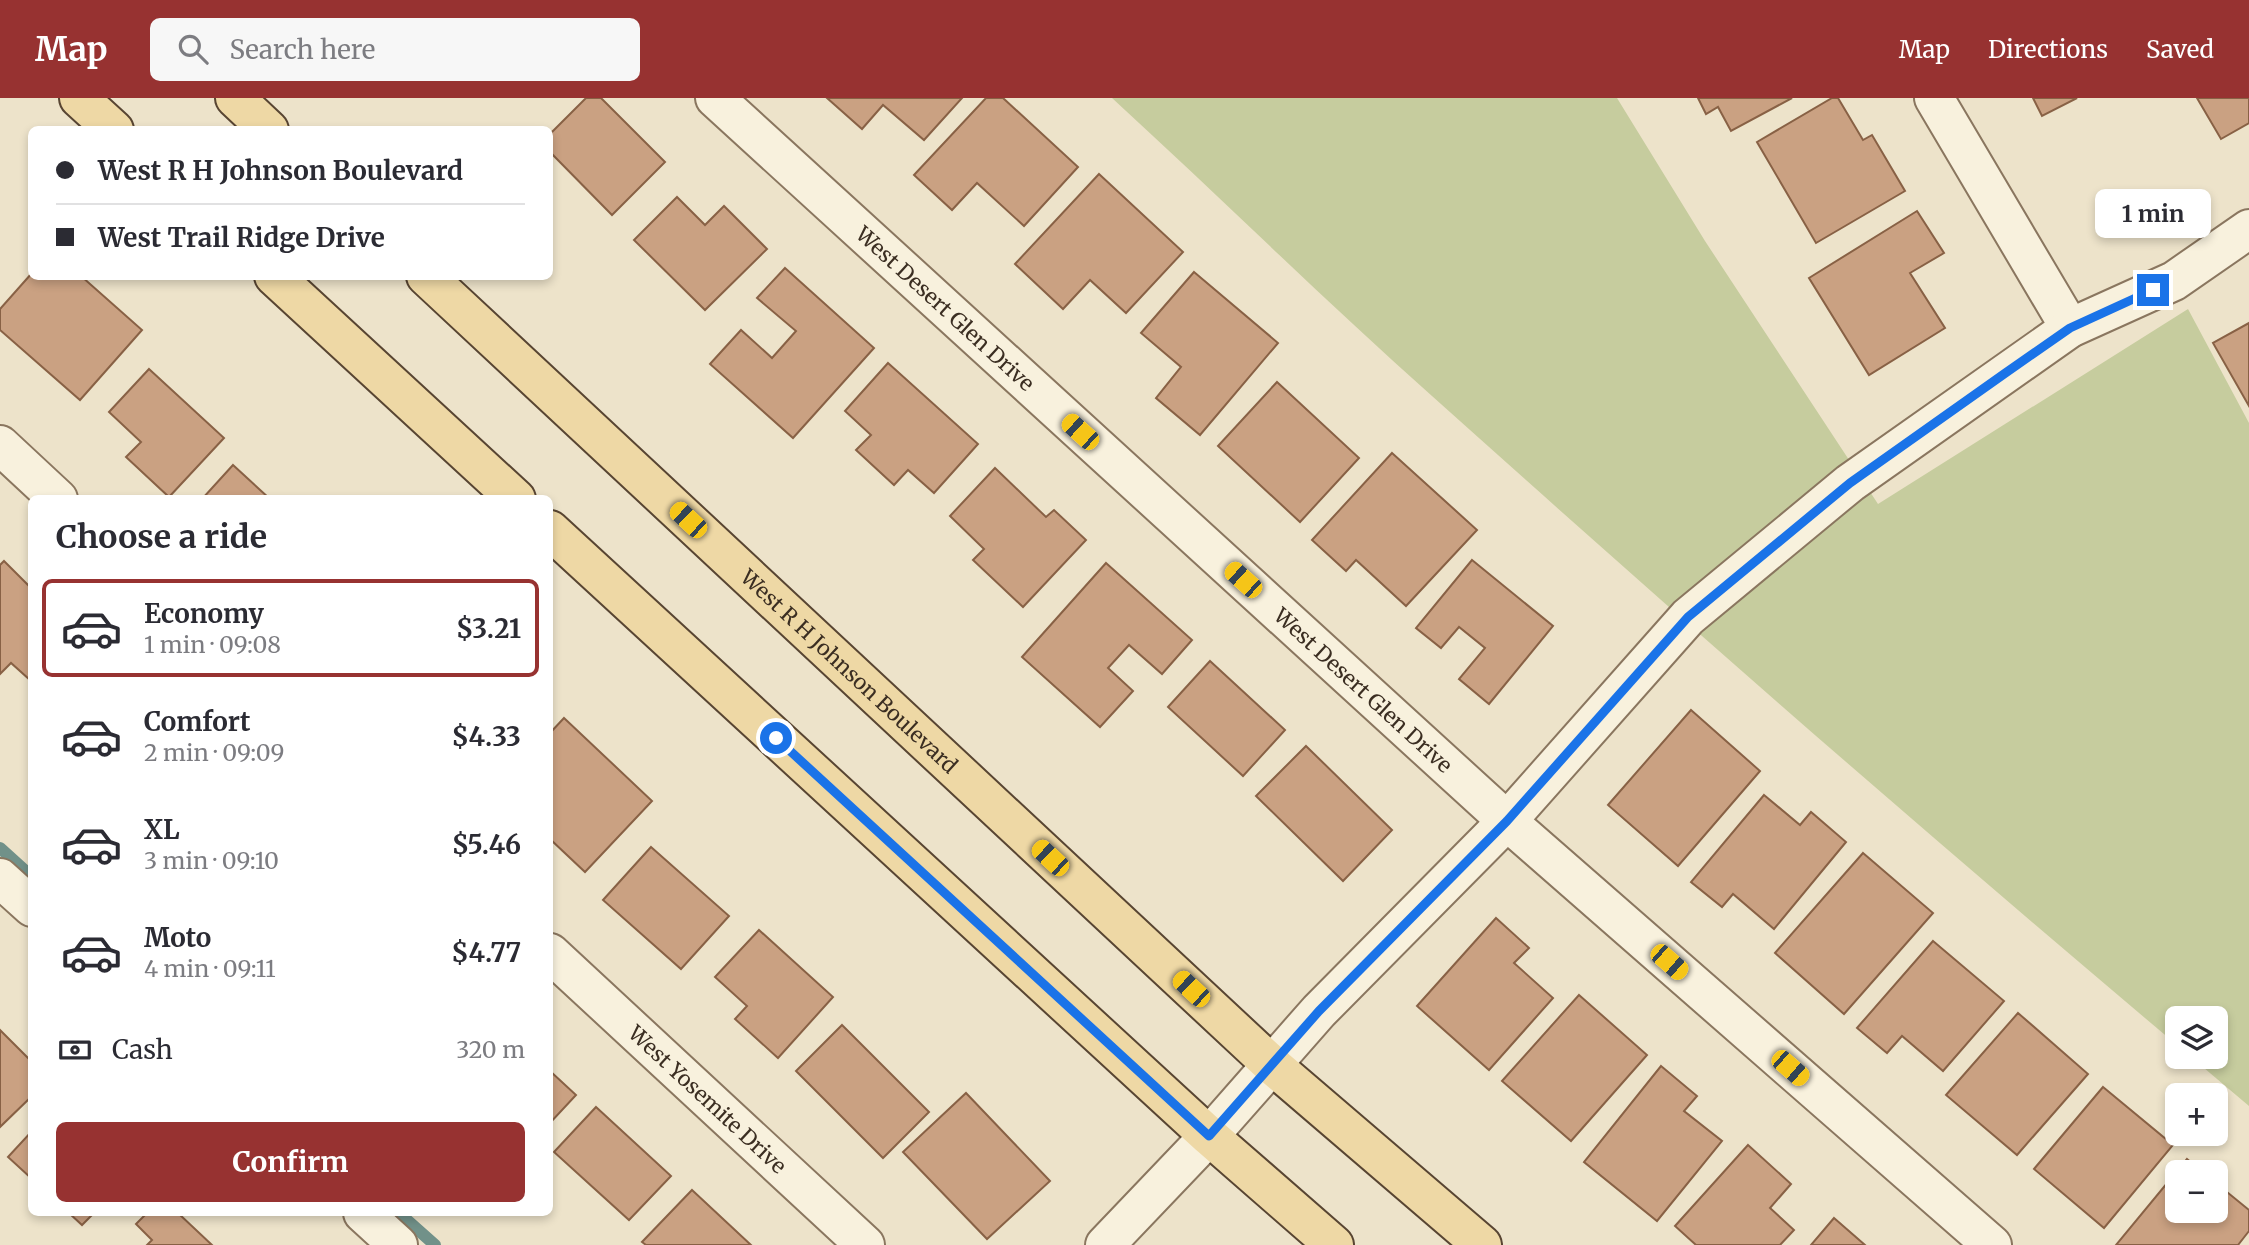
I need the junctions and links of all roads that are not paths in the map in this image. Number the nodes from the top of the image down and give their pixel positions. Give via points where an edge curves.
1 (79, 98) edge
2 (235, 98) edge
3 (715, 98) edge
4 (1934, 98) edge
5 (110, 126) edge
6 (265, 126) edge
7 (2249, 229) edge
8 (278, 280) edge
9 (430, 280) edge
10 (2070, 328) junction
11 (0, 445) edge
12 (54, 495) edge
13 (512, 495) edge
14 (553, 533) edge
15 (1507, 821) junction
16 (0, 878) edge
17 (28, 903) edge
18 (553, 956) edge
19 (1272, 1065) junction
20 (1209, 1136) junction
21 (366, 1216) edge
22 (398, 1245) edge
23 (865, 1245) edge
24 (1105, 1245) edge
25 (1334, 1245) edge
26 (1482, 1245) edge
27 (1992, 1245) edge

1 - 5 main road
2 - 6 main road
3 - 15 street, West Desert Glen Drive
4 - 10 street
7 - 10 street via 2174,281
8 - 13 main road
9 - 19 main road, West R H Johnson Boulevard
10 - 15 street via 1850,483 1688,617
11 - 12 street
14 - 20 main road
15 - 19 street via 1319,1011
15 - 27 street, West Desert Glen Drive
16 - 17 street
18 - 23 street, West Yosemite Drive
19 - 20 street
19 - 26 main road, West R H Johnson Boulevard
20 - 24 street
20 - 25 main road
21 - 22 street

